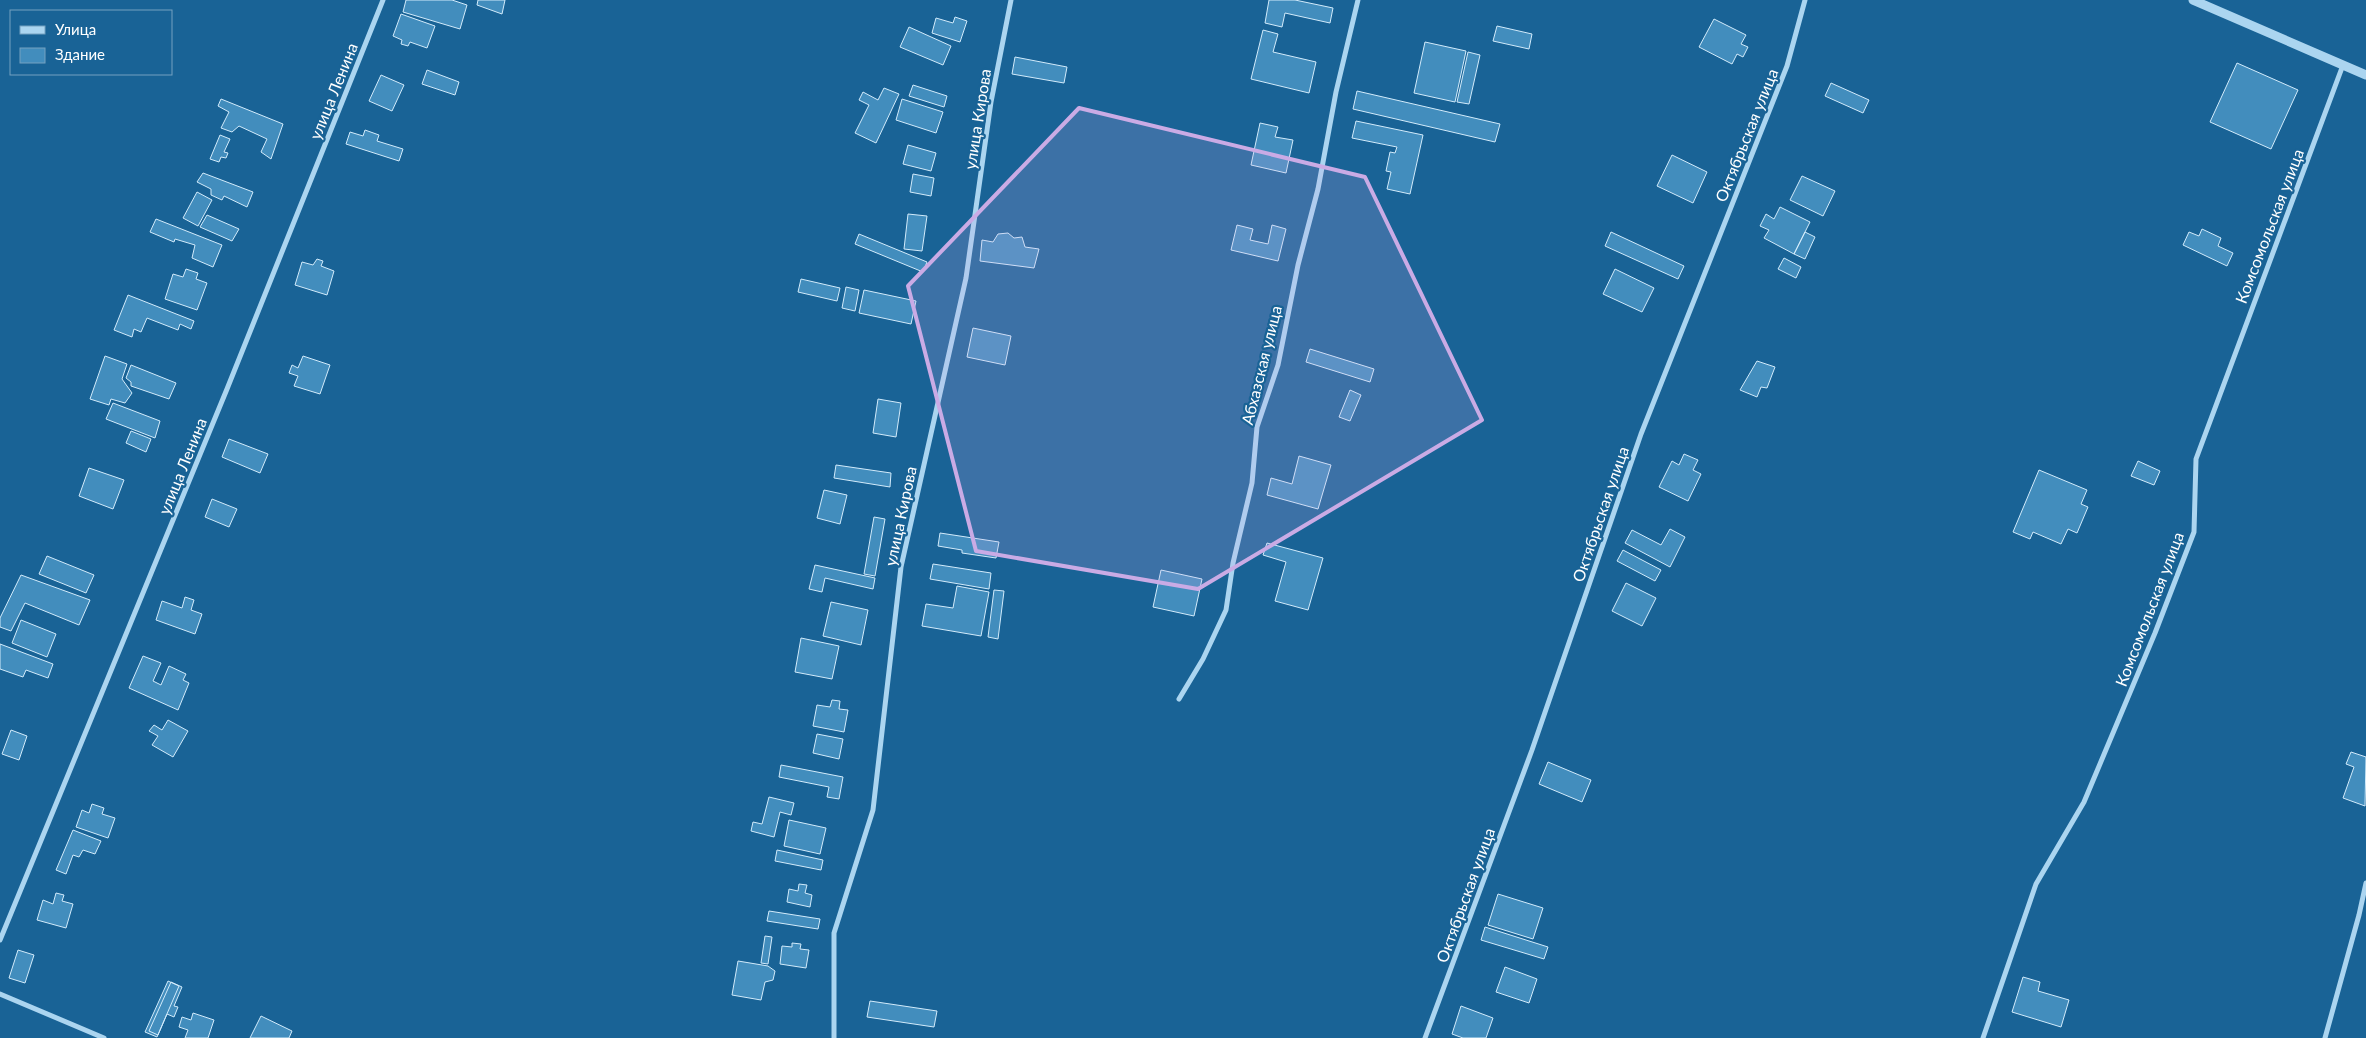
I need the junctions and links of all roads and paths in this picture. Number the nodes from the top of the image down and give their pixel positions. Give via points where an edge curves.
1 (383, 0) edge
2 (1011, 0) edge
3 (1358, 0) edge
4 (1805, 0) edge
5 (2193, 0) edge
6 (2343, 65) junction
7 (2366, 75) edge
8 (1179, 699) dead end
9 (2366, 883) edge
10 (0, 940) edge
11 (0, 994) edge
12 (104, 1038) edge
13 (834, 1038) edge
14 (1425, 1038) edge
15 (1983, 1038) edge
16 (2325, 1038) edge

1 - 10 street, улица Ленина
2 - 13 street, улица Кирова via 991,102 966,278 901,568 873,810 834,933
3 - 8 street, Абхазская улица via 1278,365 1257,427 1252,483 1226,610 1203,659
4 - 14 street, Октябрьская улица via 1787,66 1641,434 1532,750
5 - 6 street
6 - 7 street
6 - 15 street, Комсомольская улица via 2196,459 2194,532 2084,802 2036,884
9 - 16 street
11 - 12 street

